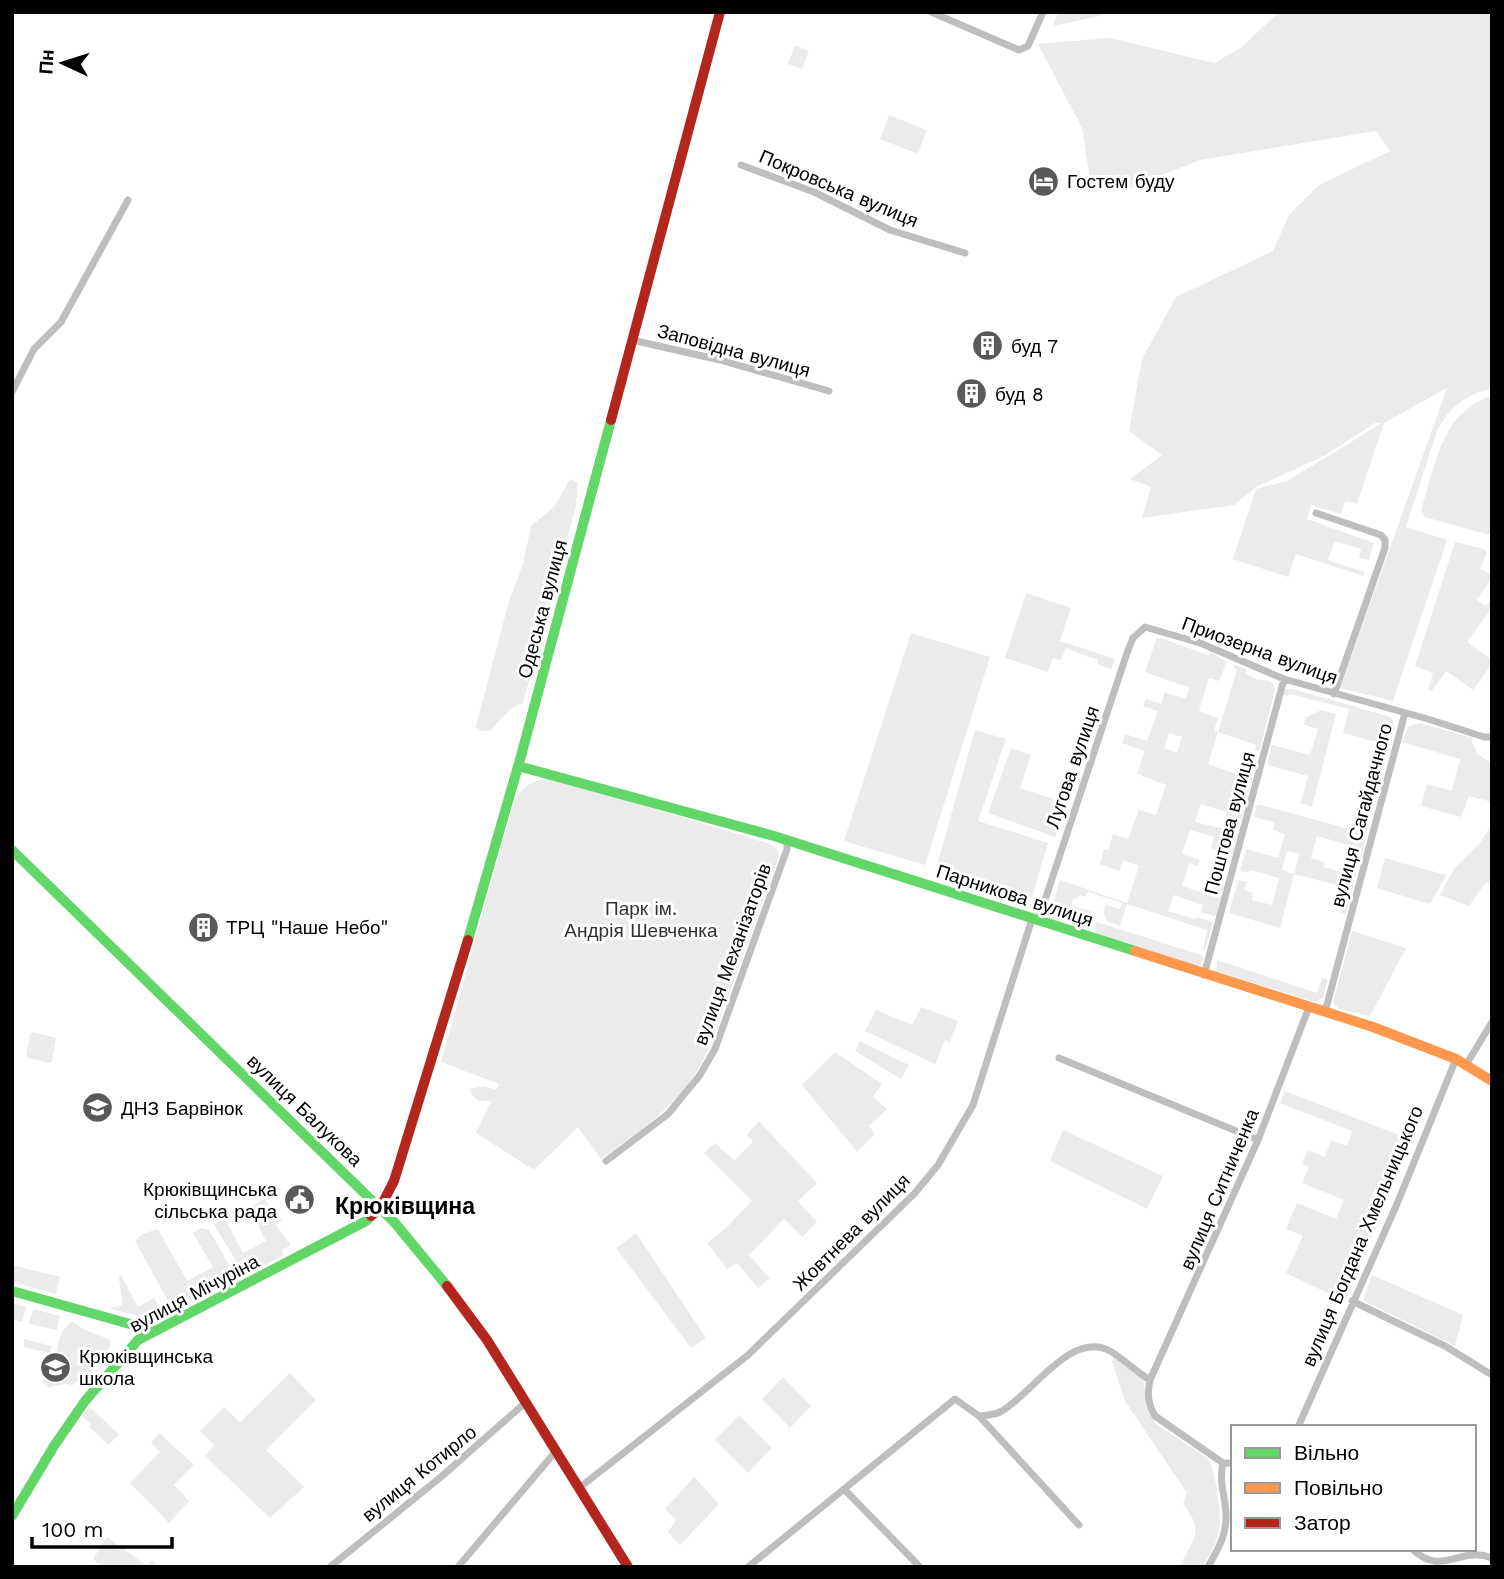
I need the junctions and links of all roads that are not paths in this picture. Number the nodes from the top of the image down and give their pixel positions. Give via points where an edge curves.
1 (720, 12) edge
2 (931, 12) edge
3 (1043, 12) edge
4 (741, 165) dead end
5 (128, 200) dead end
6 (965, 253) dead end
7 (632, 340) junction
8 (828, 391) dead end
9 (12, 392) edge
10 (1316, 513) dead end
11 (1145, 627) joint
12 (1284, 679) junction
13 (1334, 694) junction
14 (1405, 713) junction
15 (1492, 737) edge
16 (518, 766) junction
17 (787, 840) junction
18 (12, 850) edge
19 (1035, 920) junction
20 (1204, 975) junction
21 (1309, 1007) junction
22 (1325, 1012) junction
23 (1492, 1022) edge
24 (1059, 1058) dead end
25 (1456, 1059) junction
26 (1466, 1065) junction
27 (1492, 1081) edge
28 (1258, 1140) junction
29 (606, 1161) dead end
30 (380, 1208) junction
31 (12, 1291) edge
32 (1352, 1301) junction
33 (155, 1331) junction
34 (1492, 1375) edge
35 (1150, 1380) junction
36 (526, 1403) junction
37 (979, 1416) junction
38 (1299, 1425) edge
39 (556, 1451) junction
40 (1223, 1463) junction
41 (1231, 1463) edge
42 (579, 1488) junction
43 (844, 1489) junction
44 (12, 1516) edge
45 (1079, 1525) dead end
46 (1414, 1551) edge
47 (1492, 1558) edge
48 (330, 1567) edge
49 (458, 1567) edge
50 (628, 1567) edge
51 (748, 1567) edge
52 (920, 1567) edge
53 (1208, 1567) edge

1 - 7 street, Одеська вулиця
2 - 3 street via 1019,50 1028,46
4 - 6 street, Покровська вулиця via 814,192 890,230
5 - 9 street via 61,322 34,349
7 - 8 street, Заповідна вулиця
7 - 16 street, Одеська вулиця
10 - 13 street via 1385,540
11 - 12 street, Приозерна вулиця via 1200,643
11 - 19 street, Лугова вулиця via 1133,638 1127,653
12 - 13 street, Приозерна вулиця
12 - 20 street, Поштова вулиця
13 - 14 street, Приозерна вулиця
14 - 15 street, вулиця Сагайдачного
14 - 22 street, вулиця Сагайдачного
16 - 17 street, Парникова вулиця
16 - 30 street, Одеська вулиця via 426,1084 394,1181
17 - 19 street, Парникова вулиця
17 - 29 street, вулиця Механізаторів via 715,1049 668,1114
18 - 30 street, вулиця Балукова
19 - 20 street, Парникова вулиця
19 - 42 street, Жовтнева вулиця via 973,1105 938,1166 748,1355
20 - 21 street, Парникова вулиця
21 - 22 street, Парникова вулиця
21 - 28 street, вулиця Ситниченка
22 - 25 street, Парникова вулиця
23 - 26 street
24 - 28 street
25 - 26 street, Парникова вулиця
25 - 32 street, вулиця Богдана Хмельницького
26 - 27 street, Парникова вулиця
28 - 35 street, вулиця Ситниченка
30 - 33 street, вулиця Мічуріна via 366,1222
30 - 36 street, вулиця Балукова via 443,1280
31 - 33 street
32 - 34 street via 1445,1346
32 - 38 street, вулиця Богдана Хмельницького
33 - 44 street, вулиця Мічуріна via 123,1354 73,1418
35 - 37 street via 1109,1350 1088,1349 1047,1370 1002,1411
35 - 40 street via 1147,1395 1155,1416
36 - 39 street, вулиця Балукова
36 - 48 street, вулиця Котирло
37 - 43 street via 959,1400 951,1400
37 - 45 street
39 - 42 street, вулиця Балукова
39 - 49 street
40 - 41 street
40 - 53 street via 1220,1479 1227,1521
42 - 50 street, вулиця Балукова
43 - 51 street
43 - 52 street
46 - 47 street via 1440,1563 1460,1556

